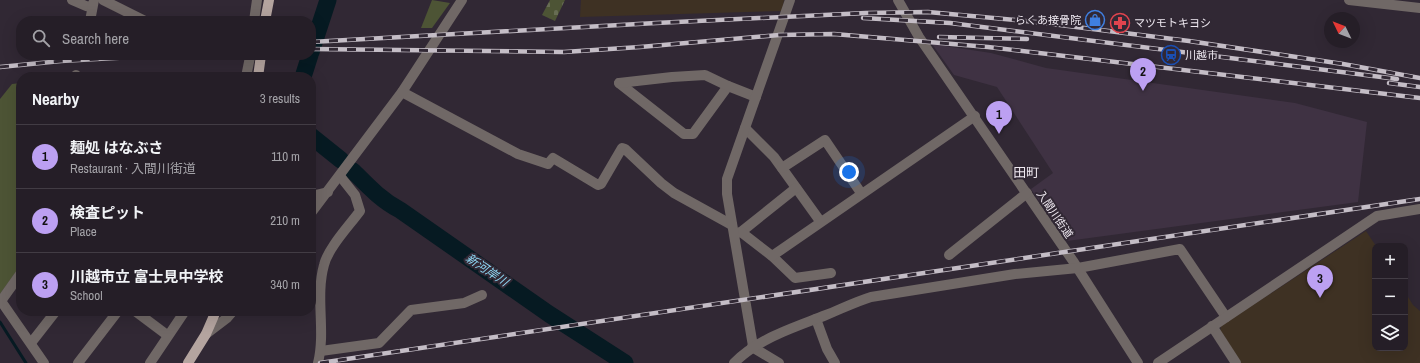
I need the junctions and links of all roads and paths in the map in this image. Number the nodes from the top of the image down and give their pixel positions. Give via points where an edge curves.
1 (72, 0) edge
2 (103, 0) edge
3 (257, 0) edge
4 (269, 0) edge
5 (462, 0) edge
6 (790, 0) edge
7 (898, 0) edge
8 (1349, 0) edge
9 (93, 3) edge
10 (1420, 8) edge
11 (91, 16) edge
12 (134, 16) edge
13 (255, 16) edge
14 (266, 16) edge
15 (249, 60) edge
16 (260, 60) edge
17 (247, 72) edge
18 (259, 72) edge
19 (728, 86) junction
20 (402, 92) junction
21 (756, 97) junction
22 (975, 116) junction
23 (745, 128) junction
24 (782, 168) junction
25 (340, 176) junction
26 (796, 188) junction
27 (328, 192) junction
28 (861, 193) junction
29 (1026, 193) junction
30 (316, 195) edge
31 (316, 207) edge
32 (1420, 209) edge
33 (820, 221) junction
34 (736, 231) junction
35 (949, 255) dead end
36 (772, 256) junction
37 (1075, 265) junction
38 (831, 273) dead end
39 (16, 280) edge
40 (482, 295) dead end
41 (1, 300) edge
42 (52, 316) edge
43 (114, 316) edge
44 (142, 316) edge
45 (181, 316) edge
46 (214, 316) edge
47 (229, 316) edge
48 (1226, 317) junction
49 (816, 319) junction
50 (1212, 326) junction
51 (206, 334) junction
52 (167, 335) junction
53 (31, 343) junction
54 (752, 347) junction
55 (321, 351) junction
56 (44, 363) edge
57 (78, 363) edge
58 (150, 363) edge
59 (188, 363) edge
60 (318, 363) edge
61 (734, 363) edge
62 (779, 363) edge
63 (835, 363) edge
64 (1138, 363) edge
65 (1158, 363) edge
66 (1236, 363) edge

1 - 9 street via 86,6
2 - 12 street
3 - 13 street
4 - 14 main road
5 - 20 street
6 - 21 street
7 - 22 street, 入間川街道 via 920,37
8 - 10 street
9 - 11 street
15 - 17 street
16 - 18 main road
19 - 19 street via 693,134 684,134 619,83 706,75
19 - 21 street
20 - 25 street
20 - 34 street via 518,154 548,164 553,158 598,185 622,148 674,193
21 - 23 street
22 - 28 street
22 - 29 street, 入間川街道
23 - 24 street
23 - 34 street via 727,179 727,194
24 - 26 street
24 - 28 street via 825,140
25 - 27 street
25 - 55 street via 355,195 360,211 328,256 324,266 320,301
26 - 33 street
26 - 34 street
27 - 30 street
27 - 31 street
28 - 33 street
29 - 35 street
29 - 37 street, 入間川街道
32 - 48 street via 1377,216
33 - 36 street
34 - 36 street
34 - 54 street
36 - 38 street via 795,278
37 - 48 street via 1180,249
37 - 49 street via 871,297
37 - 64 street, 入間川街道
39 - 41 street
40 - 55 street via 464,303 411,310 379,343
41 - 53 street
42 - 53 street
43 - 57 street
44 - 52 street
45 - 52 street
46 - 51 main road
47 - 51 street
48 - 50 street
49 - 54 street
49 - 63 street
50 - 65 street
50 - 66 street
51 - 59 main road
52 - 58 street
53 - 56 street
54 - 61 street
54 - 62 street
55 - 60 street

